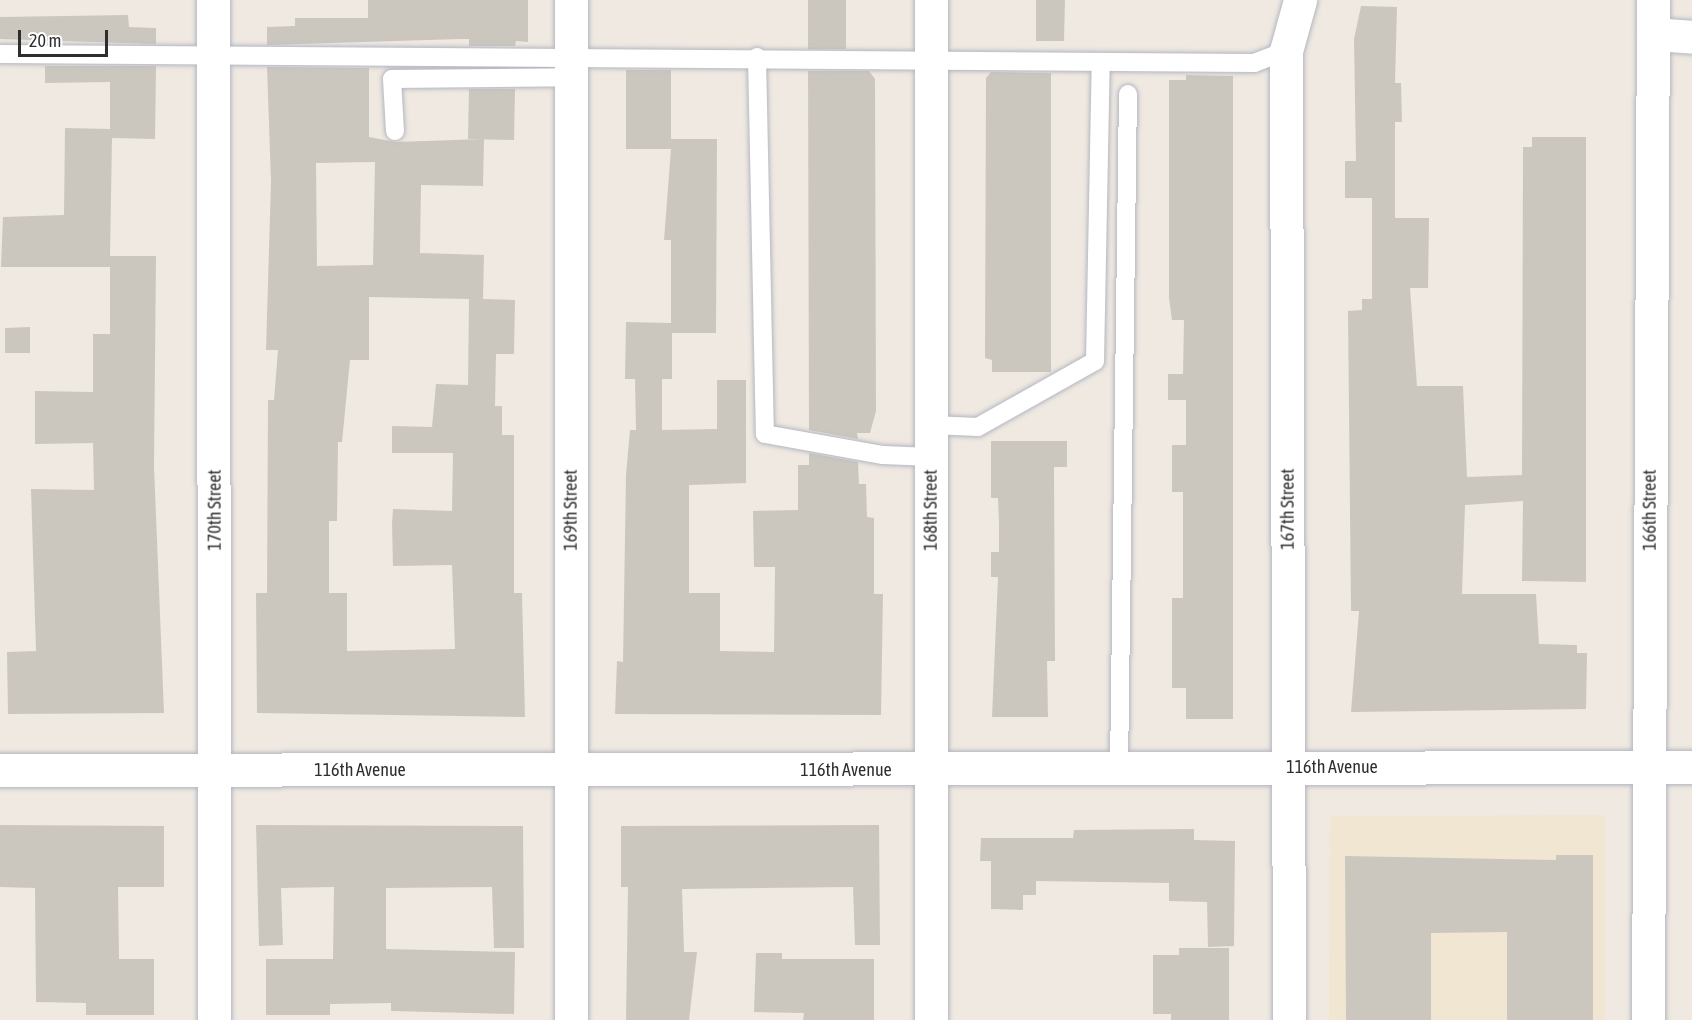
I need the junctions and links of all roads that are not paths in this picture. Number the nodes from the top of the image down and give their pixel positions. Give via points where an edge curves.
1 (213, 0) edge
2 (571, 0) edge
3 (931, 0) edge
4 (1300, 0) edge
5 (1653, 0) edge
6 (1653, 34) junction
7 (1692, 37) edge
8 (1286, 51) junction
9 (0, 54) edge
10 (213, 54) junction
11 (757, 57) junction
12 (931, 61) junction
13 (1101, 62) junction
14 (570, 66) junction
15 (1128, 94) dead end
16 (395, 131) dead end
17 (931, 441) junction
18 (1290, 767) junction
19 (1648, 767) junction
20 (1692, 767) edge
21 (1119, 769) junction
22 (0, 770) edge
23 (216, 770) junction
24 (571, 770) junction
25 (931, 770) junction
26 (214, 1020) edge
27 (571, 1020) edge
28 (931, 1020) edge
29 (1289, 1020) edge
30 (1648, 1020) edge

1 - 10 street, 170th Street
2 - 14 street, 169th Street
3 - 12 street, 168th Street
4 - 8 street, 167th Street
5 - 6 street, 166th Street
6 - 7 street
6 - 19 street, 166th Street
8 - 13 lane via 1254,63
8 - 18 street, 167th Street
9 - 10 lane
10 - 14 lane
10 - 23 street, 170th Street
11 - 12 lane
11 - 14 lane
11 - 17 lane via 765,434 883,455
12 - 13 lane
12 - 17 street, 168th Street
13 - 17 lane via 1095,361 978,427
14 - 16 lane via 392,79
14 - 24 street, 169th Street
15 - 21 lane
17 - 25 street, 168th Street
18 - 19 street, 116th Avenue
18 - 21 street, 116th Avenue
18 - 29 street, 167th Street
19 - 20 street, 116th Avenue
19 - 30 street, 166th Street
21 - 25 street, 116th Avenue
22 - 23 street, 116th Avenue
23 - 24 street, 116th Avenue
23 - 26 street, 170th Street
24 - 25 street, 116th Avenue
24 - 27 street, 169th Street
25 - 28 street, 168th Street

